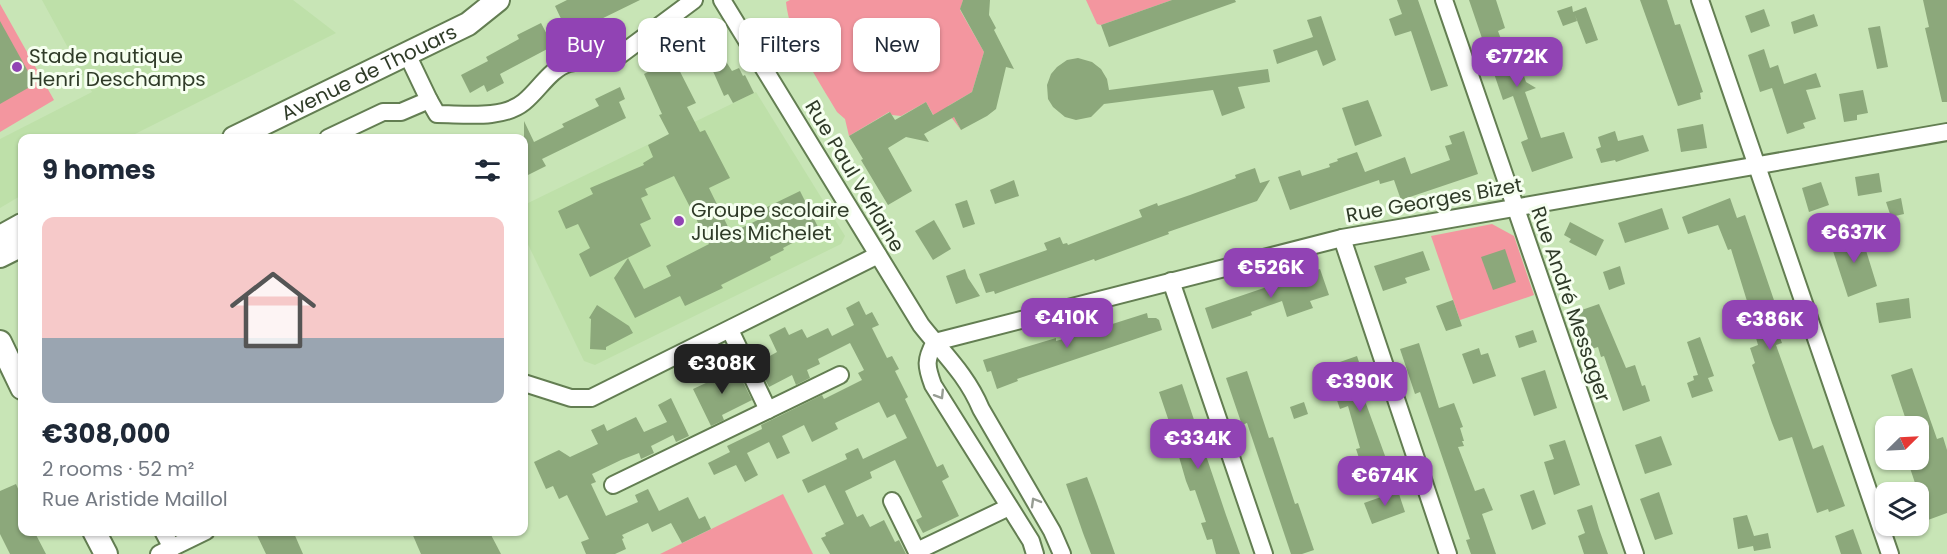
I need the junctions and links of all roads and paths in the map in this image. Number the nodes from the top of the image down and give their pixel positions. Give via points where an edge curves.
1 (498, 0) edge
2 (694, 0) edge
3 (722, 0) edge
4 (1444, 0) edge
5 (1700, 0) edge
6 (407, 54) junction
7 (429, 100) junction
8 (1947, 132) edge
9 (242, 134) edge
10 (336, 134) edge
11 (1756, 165) junction
12 (1515, 207) junction
13 (18, 227) edge
14 (0, 237) edge
15 (1342, 238) junction
16 (18, 247) edge
17 (878, 255) junction
18 (0, 256) edge
19 (1171, 280) junction
20 (730, 330) junction
21 (0, 342) edge
22 (935, 342) junction
23 (840, 375) dead end
24 (18, 379) edge
25 (528, 384) edge
26 (768, 410) junction
27 (614, 485) dead end
28 (892, 501) dead end
29 (1009, 507) junction
30 (97, 536) edge
31 (164, 536) edge
32 (196, 536) edge
33 (166, 551) edge
34 (918, 553) edge
35 (106, 554) edge
36 (1035, 554) edge
37 (1062, 554) edge
38 (1264, 554) edge
39 (1448, 554) edge
40 (1635, 554) edge
41 (1890, 554) edge

1 - 6 street, Avenue de Thouars via 468,24
2 - 7 street via 616,58 569,64 555,70 514,109 487,114 437,114
3 - 17 street, Rue Paul Verlaine
4 - 12 street, Rue André Messager
5 - 11 street
6 - 7 street
6 - 9 street, Avenue de Thouars
7 - 10 street via 401,112 382,112
8 - 11 street, Rue Georges Bizet
11 - 12 street, Rue Georges Bizet
11 - 41 street
12 - 15 street, Rue Georges Bizet
12 - 40 street, Rue André Messager
13 - 14 street
15 - 19 street, Rue Georges Bizet
15 - 39 street
16 - 18 street
17 - 20 street
17 - 22 street, Rue Paul Verlaine
19 - 22 street, Rue Georges Bizet
19 - 38 street
20 - 25 street via 591,398 571,398
20 - 26 street
21 - 24 street
22 -> 29 street via 927,357 933,385
37 -> 22 street, Rue Paul Verlaine via 976,397
23 - 26 street
26 - 27 street
28 - 34 street
29 - 34 street
29 - 36 street
30 - 35 street
31 - 33 street
32 - 33 street

